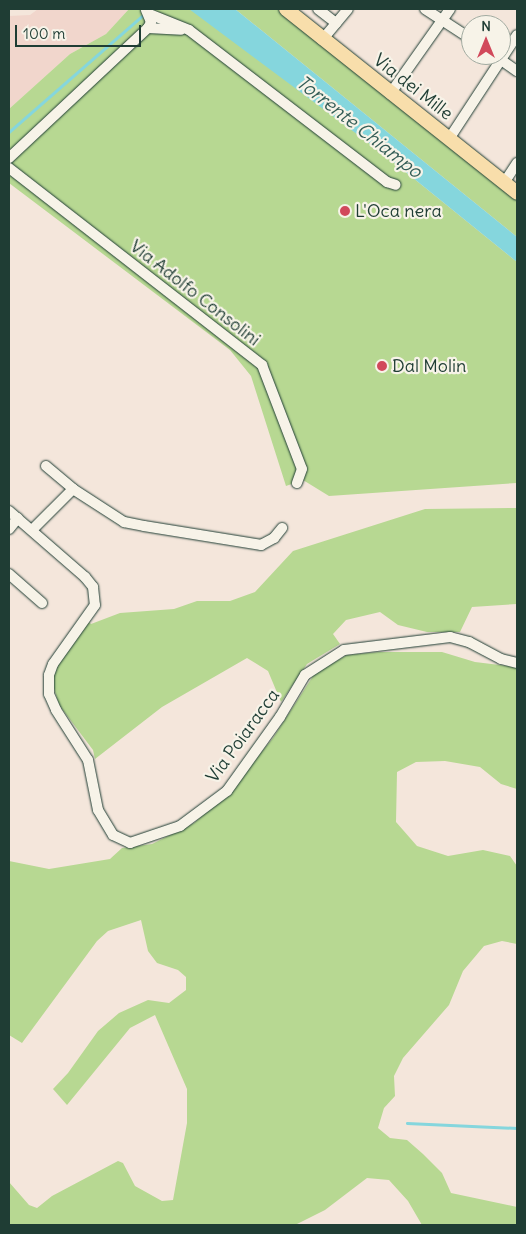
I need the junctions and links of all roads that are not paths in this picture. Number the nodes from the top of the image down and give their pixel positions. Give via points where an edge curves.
1 (286, 9) edge
2 (318, 9) edge
3 (348, 9) edge
4 (425, 9) edge
5 (450, 9) edge
6 (147, 11) edge
7 (442, 20) junction
8 (336, 23) junction
9 (148, 28) junction
10 (190, 30) junction
11 (461, 33) edge
12 (322, 40) junction
13 (494, 65) edge
14 (390, 94) junction
15 (449, 139) junction
16 (9, 158) edge
17 (517, 163) edge
18 (9, 168) edge
19 (504, 183) junction
20 (396, 185) dead end
21 (517, 193) edge
22 (46, 466) dead end
23 (297, 484) dead end
24 (72, 488) junction
25 (9, 510) edge
26 (18, 518) junction
27 (282, 528) dead end
28 (9, 529) edge
29 (32, 530) junction
30 (9, 574) edge
31 (42, 603) dead end
32 (515, 661) edge

1 - 12 main road, Via dei Mille
2 - 8 street
3 - 8 street
4 - 7 street
5 - 7 street
6 - 9 street
6 - 10 street
7 - 11 street
7 - 14 street
8 - 12 street
9 - 10 street
9 - 16 street
10 - 20 street via 387,182
12 - 14 main road, Via dei Mille
13 - 15 street
14 - 15 main road, Via dei Mille
15 - 19 main road, Via dei Mille
17 - 19 street
18 - 23 street, Via Adolfo Consolini via 262,365 302,469
19 - 21 main road, Via dei Mille
22 - 24 street
24 - 27 street via 124,522 144,526 261,545 274,538
24 - 29 street
25 - 26 street, Via Poiaracca
26 - 28 street
26 - 29 street, Via Poiaracca
29 - 32 street, Via Poiaracca via 86,577 92,587 95,605 53,664 49,675 49,694 88,760 98,810 113,835 130,843 180,826 227,791 280,717 305,675 337,653 450,638 469,642
30 - 31 street

